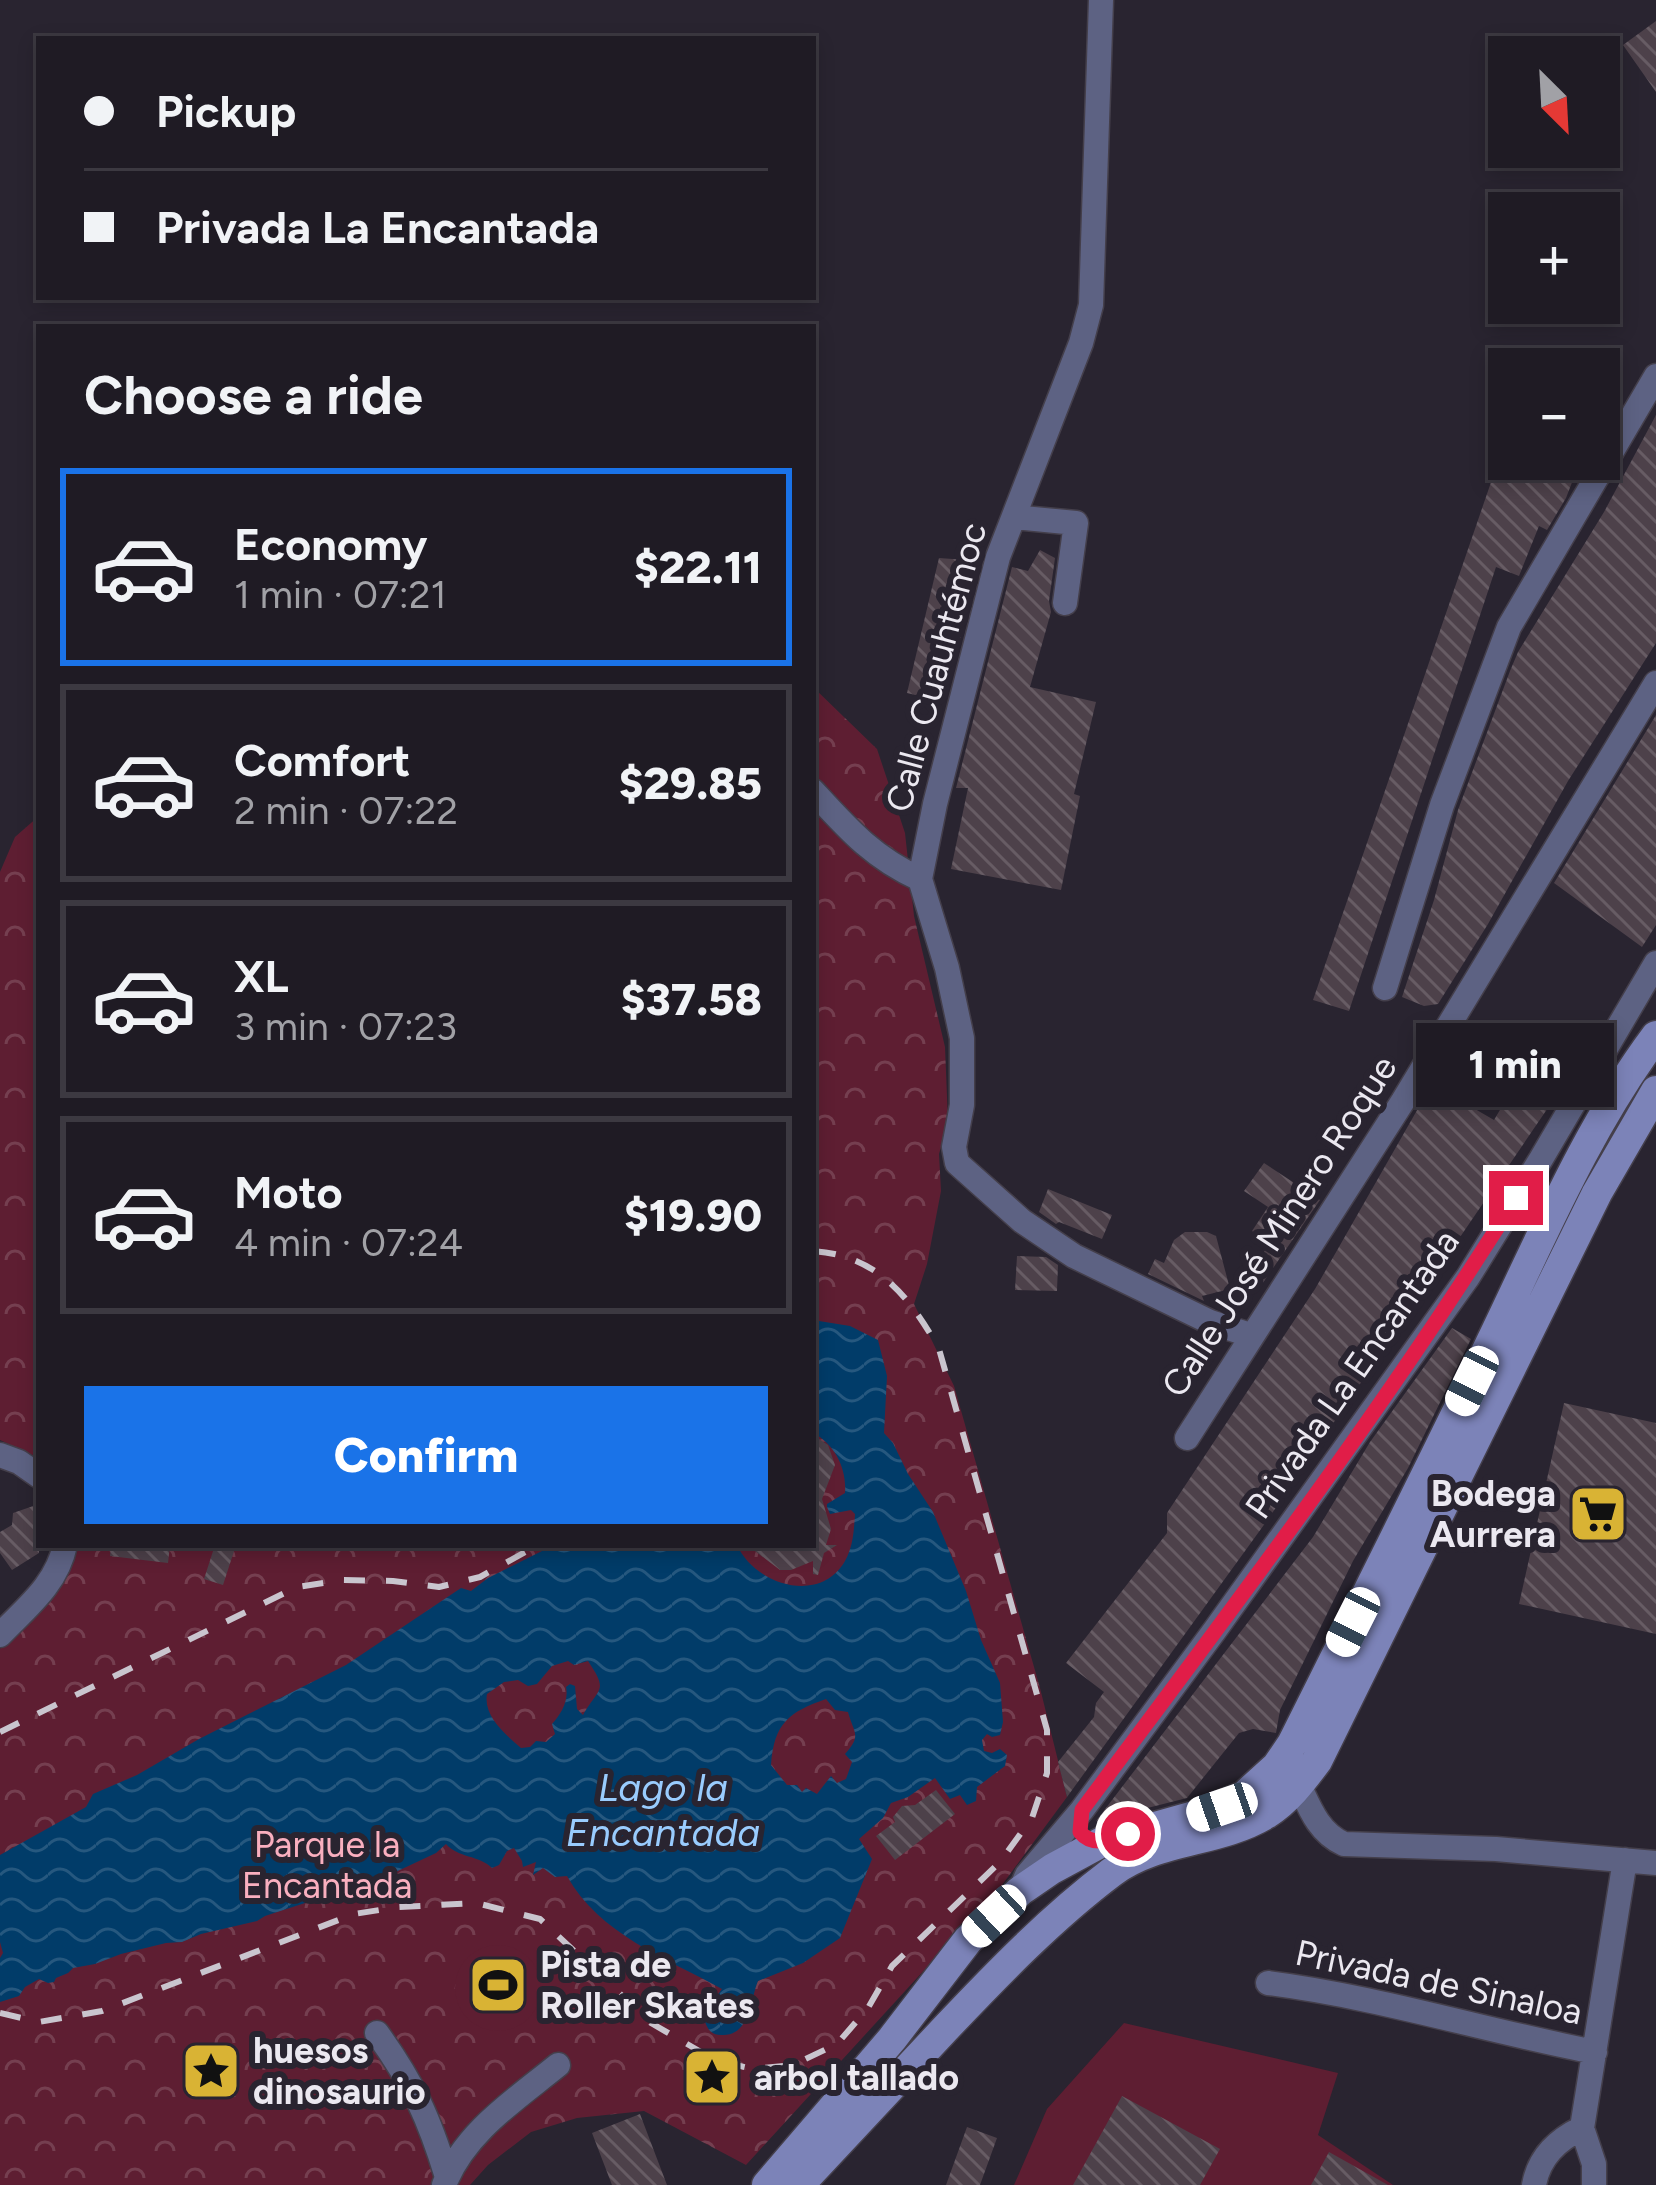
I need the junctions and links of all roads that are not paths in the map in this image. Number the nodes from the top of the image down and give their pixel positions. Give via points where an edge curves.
1 (1101, 0) edge
2 (1656, 376) edge
3 (1014, 517) junction
4 (1065, 603) dead end
5 (1656, 683) edge
6 (816, 794) edge
7 (920, 879) junction
8 (1656, 963) edge
9 (1385, 988) dead end
10 (1656, 1036) edge
11 (1656, 1091) edge
12 (1250, 1335) junction
13 (1186, 1438) dead end
14 (0, 1455) edge
15 (36, 1474) edge
16 (64, 1548) edge
17 (0, 1634) edge
18 (1299, 1785) junction
19 (1082, 1810) junction
20 (1102, 1842) junction
21 (1625, 1861) junction
22 (1656, 1863) edge
23 (1020, 1891) junction
24 (1268, 1983) dead end
25 (376, 2033) dead end
26 (1595, 2051) junction
27 (558, 2065) dead end
28 (1582, 2128) junction
29 (446, 2181) edge
30 (766, 2185) edge
31 (799, 2185) edge
32 (1534, 2185) edge
33 (1594, 2185) edge

1 - 3 street, Calle Cuauhtémoc via 1091,305
2 - 9 street via 1509,627
3 - 4 street via 1076,523
3 - 7 street, Calle Cuauhtémoc
5 - 12 street, Calle José Minero Roque via 1403,1101
6 - 7 street via 858,839
7 - 12 street via 962,1038 957,1163 1074,1256
8 - 19 street, Privada La Encantada via 1468,1277
10 - 20 main road via 1584,1154 1277,1766 1222,1807
11 - 18 main road via 1597,1192
12 - 13 street, Calle José Minero Roque
14 - 15 street
16 - 17 street via 49,1584
18 - 21 street via 1315,1819 1344,1844
18 - 31 main road via 1264,1815 1159,1847 1114,1870 989,1982
19 - 20 street via 1080,1832
19 - 23 street, Privada La Encantada
20 - 23 main road
21 - 22 street
21 - 26 street
23 - 30 main road via 968,1940
24 - 26 street, Privada de Sinaloa
25 - 29 street via 422,2104
26 - 28 street
27 - 29 street via 466,2144
28 - 32 street via 1560,2139
28 - 33 street

